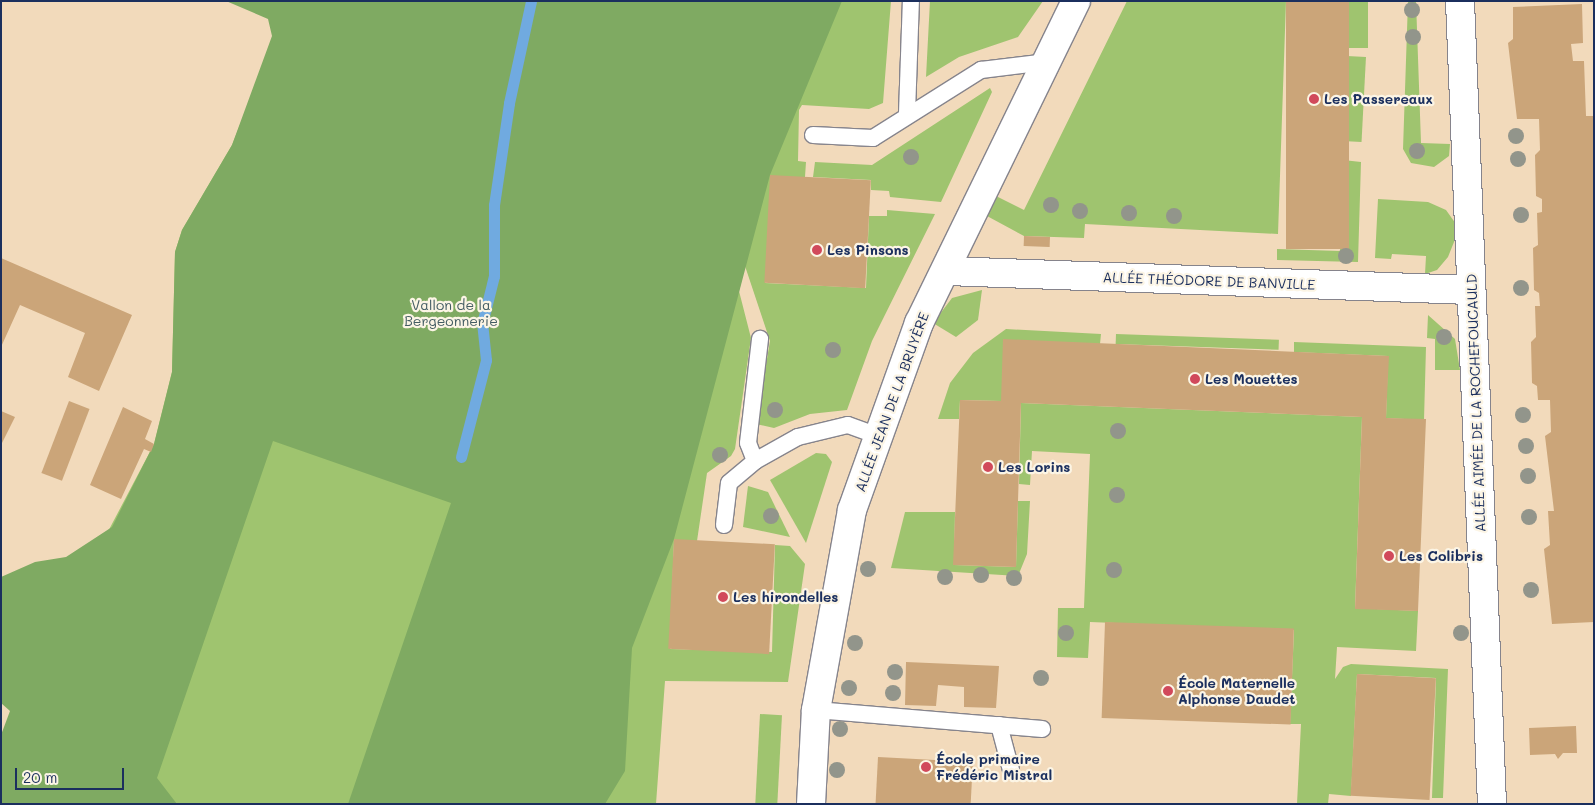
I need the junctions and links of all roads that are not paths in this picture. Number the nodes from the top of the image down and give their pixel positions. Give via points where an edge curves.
1 (911, 1) edge
2 (1076, 1) edge
3 (1460, 1) edge
4 (1046, 62) junction
5 (907, 113) junction
6 (813, 135) dead end
7 (947, 271) junction
8 (1471, 290) junction
9 (760, 339) dead end
10 (879, 436) junction
11 (755, 461) junction
12 (724, 525) dead end
13 (816, 710) junction
14 (999, 725) junction
15 (1042, 729) dead end
16 (1011, 770) dead end
17 (811, 804) edge
18 (1492, 804) edge

1 - 5 lane
2 - 4 street, ALLÉE JEAN DE LA BRUYÈRE
3 - 8 street, ALLÉE AIMÉE DE LA ROCHEFOUCAULD
4 - 5 lane via 981,70
4 - 7 street, ALLÉE JEAN DE LA BRUYÈRE
5 - 6 lane via 873,138
7 - 8 street, ALLÉE THÉODORE DE BANVILLE
7 - 10 street, ALLÉE JEAN DE LA BRUYÈRE via 918,323
8 - 18 street, ALLÉE AIMÉE DE LA ROCHEFOUCAULD
9 - 11 lane via 748,443
10 - 11 lane via 848,425 798,437
10 - 13 street, ALLÉE JEAN DE LA BRUYÈRE via 852,510
11 - 12 lane via 729,483
13 - 14 lane
13 - 17 street, ALLÉE JEAN DE LA BRUYÈRE
14 - 15 lane
14 - 16 lane

